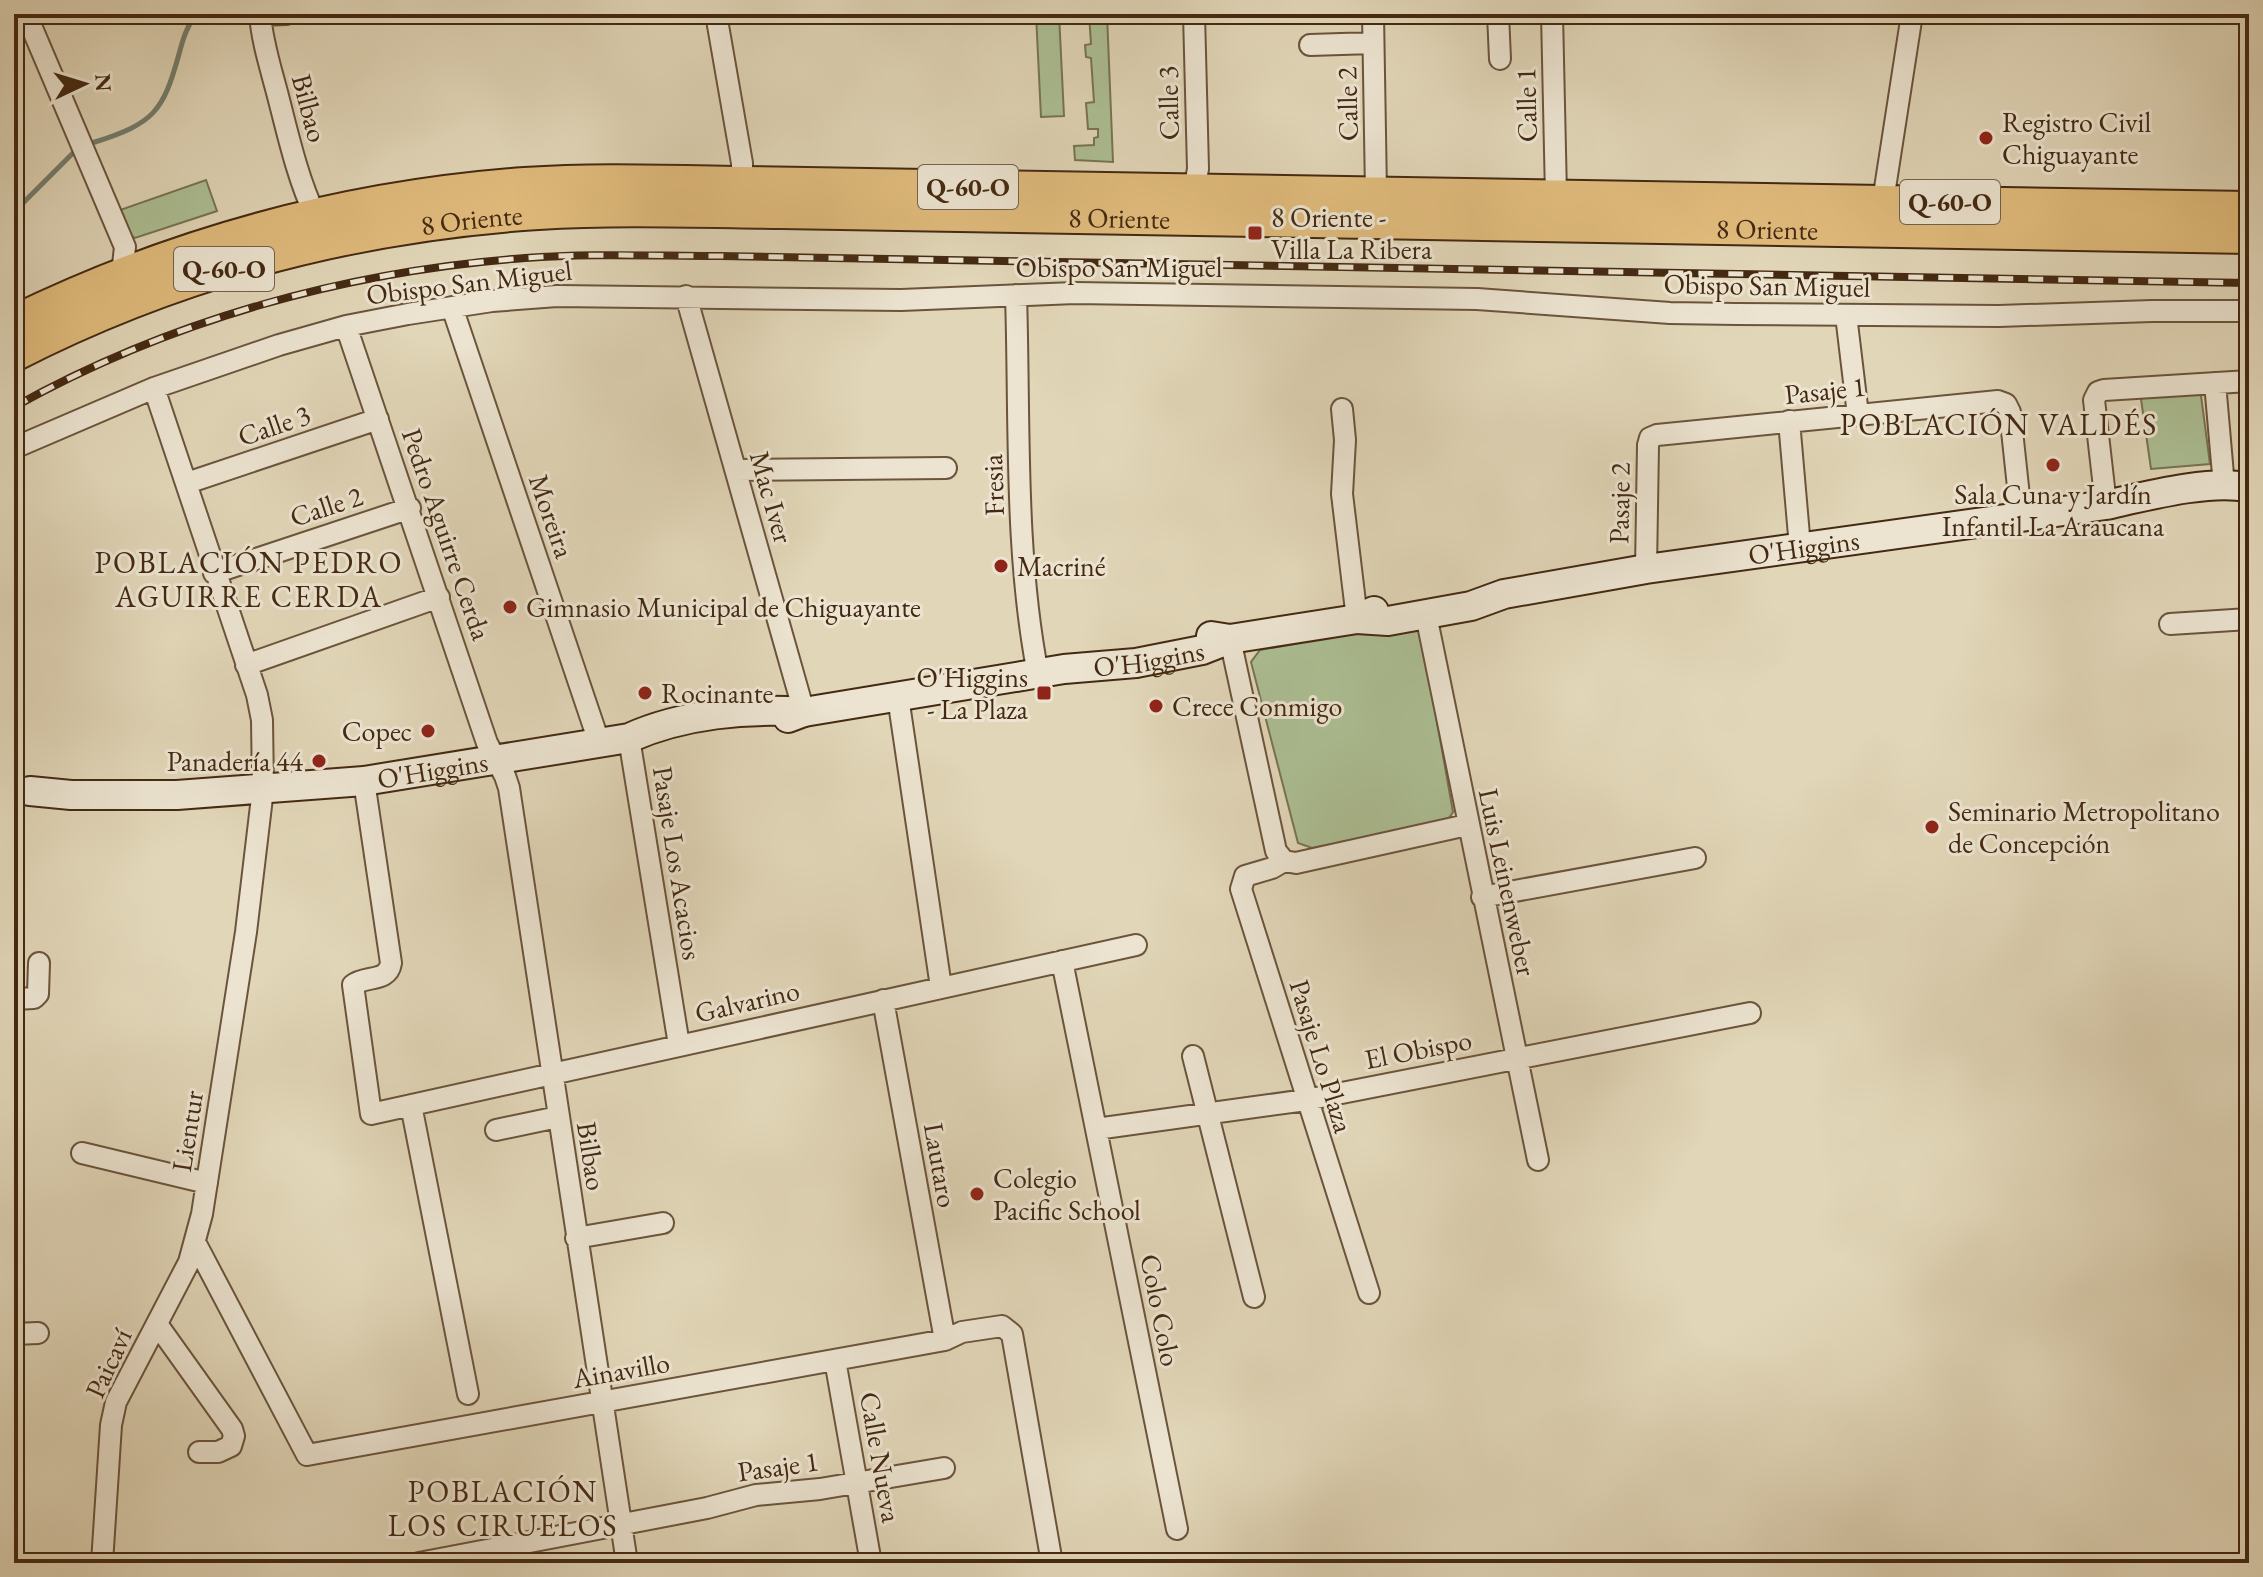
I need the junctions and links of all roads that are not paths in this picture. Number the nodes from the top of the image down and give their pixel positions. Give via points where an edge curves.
1 (26, 14) edge
2 (286, 14) edge
3 (716, 14) edge
4 (1194, 14) edge
5 (1373, 14) edge
6 (1498, 14) edge
7 (1552, 14) edge
8 (1912, 14) edge
9 (260, 15) edge
10 (1373, 43) junction
11 (1310, 45) dead end
12 (1500, 59) dead end
13 (742, 183) junction
14 (1194, 190) junction
15 (1376, 193) junction
16 (1556, 196) junction
17 (1883, 201) junction
18 (2249, 208) edge
19 (315, 215) junction
20 (1157, 219) junction
21 (1588, 225) junction
22 (346, 237) junction
23 (2249, 237) edge
24 (122, 274) junction
25 (1016, 295) junction
26 (686, 296) junction
27 (452, 307) junction
28 (2249, 311) edge
29 (106, 312) junction
30 (1846, 315) junction
31 (14, 322) edge
32 (346, 326) junction
33 (14, 355) edge
34 (2249, 381) edge
35 (2215, 383) junction
36 (154, 388) junction
37 (1342, 409) dead end
38 (1858, 415) junction
39 (378, 419) junction
40 (1789, 421) junction
41 (1650, 438) joint
42 (14, 448) edge
43 (946, 468) dead end
44 (736, 470) junction
45 (187, 483) junction
46 (2241, 490) edge
47 (2106, 505) junction
48 (410, 508) junction
49 (2021, 515) junction
50 (1800, 547) junction
51 (1646, 569) junction
52 (214, 573) junction
53 (439, 597) junction
54 (1417, 608) junction
55 (1357, 619) junction
56 (2249, 619) edge
57 (2170, 624) dead end
58 (1230, 639) junction
59 (246, 665) junction
60 (1051, 672) junction
61 (898, 697) junction
62 (804, 712) junction
63 (629, 738) junction
64 (599, 742) junction
65 (497, 759) junction
66 (364, 781) junction
67 (249, 790) junction
68 (22, 791) edge
69 (1467, 825) junction
70 (1695, 858) dead end
71 (1284, 861) junction
72 (1482, 897) junction
73 (1136, 945) dead end
74 (1062, 961) junction
75 (39, 963) dead end
76 (941, 987) junction
77 (14, 999) edge
78 (883, 1000) junction
79 (1750, 1013) dead end
80 (679, 1045) junction
81 (1193, 1056) dead end
82 (1515, 1058) junction
83 (551, 1074) junction
84 (1306, 1100) junction
85 (411, 1105) junction
86 (1207, 1114) junction
87 (558, 1117) junction
88 (1096, 1129) junction
89 (496, 1130) dead end
90 (82, 1153) dead end
91 (1538, 1160) dead end
92 (207, 1183) junction
93 (663, 1223) dead end
94 (576, 1238) junction
95 (196, 1244) junction
96 (1369, 1293) dead end
97 (1254, 1297) dead end
98 (157, 1324) junction
99 (38, 1333) dead end
100 (14, 1334) edge
101 (945, 1340) junction
102 (835, 1360) junction
103 (468, 1394) dead end
104 (602, 1402) junction
105 (199, 1452) dead end
106 (944, 1468) dead end
107 (857, 1482) junction
108 (621, 1524) junction
109 (1177, 1529) dead end
110 (102, 1563) edge
111 (419, 1563) edge
112 (627, 1563) edge
113 (871, 1563) edge
114 (1052, 1563) edge

1 - 24 street via 125,247
2 - 9 street
3 - 13 street
4 - 14 street, Calle 3
5 - 10 street, Calle 2
6 - 12 street
7 - 16 street, Calle 1
8 - 17 street
9 - 19 street, Bilbao via 293,151
10 - 11 street
10 - 15 street, Calle 2
13 - 14 main road, 8 Oriente / Q-60-O
13 - 19 main road, 8 Oriente / Q-60-O via 527,184
14 - 15 main road, 8 Oriente / Q-60-O
14 - 20 main road
15 - 16 main road, 8 Oriente / Q-60-O
16 - 17 main road, 8 Oriente / Q-60-O
16 - 21 main road
17 - 18 main road, 8 Oriente / Q-60-O
19 - 22 main road
19 - 24 main road, 8 Oriente / Q-60-O
20 - 21 main road, 8 Oriente / Q-60-O
20 - 22 main road, 8 Oriente / Q-60-O via 564,212 437,222
21 - 23 main road, 8 Oriente / Q-60-O
22 - 29 main road, 8 Oriente / Q-60-O via 225,268
24 - 29 main road via 122,288
24 - 31 main road, 8 Oriente / Q-60-O
25 - 26 street, Obispo San Miguel via 954,300
25 - 30 street, Obispo San Miguel via 1477,299 1670,313
25 - 60 street, Fresia via 1031,641
26 - 27 street, Obispo San Miguel via 557,296
26 - 44 street, Mac Iver
27 - 32 street, Obispo San Miguel
27 - 64 street, Moreira
28 - 30 street, Obispo San Miguel
29 - 33 main road, 8 Oriente / Q-60-O
30 - 38 street
32 - 36 street, Obispo San Miguel
32 - 39 street, Pedro Aguirre Cerda
34 - 35 street
35 - 46 street
35 - 47 street via 2098,392 2094,400
36 - 42 street, Obispo San Miguel
36 - 45 street, Lientur
37 - 55 street via 1342,494
38 - 40 street, Pasaje 1
38 - 49 street, Pasaje 1 via 2006,404
39 - 45 street, Calle 3
39 - 48 street, Pedro Aguirre Cerda
40 - 41 street, Pasaje 1
40 - 50 street
41 - 51 street, Pasaje 2
43 - 44 street
44 - 62 street, Mac Iver
45 - 52 street, Lientur
46 - 47 main road, O'Higgins via 2179,505
47 - 49 main road, O'Higgins
48 - 52 street, Calle 2
48 - 53 street, Pedro Aguirre Cerda
49 - 50 main road, O'Higgins
50 - 51 main road, O'Higgins
51 - 54 main road, O'Higgins via 1504,594 1471,606
52 - 59 street, Lientur
53 - 59 street
53 - 65 street, Pedro Aguirre Cerda via 487,743
54 - 55 main road, O'Higgins via 1377,622
54 - 69 street, Luis Leinenweber
55 - 58 main road, O'Higgins
56 - 57 street
58 - 60 main road, O'Higgins via 1165,640
58 - 71 street via 1276,851
59 - 67 street, Lientur via 260,706
60 - 61 main road, O'Higgins
61 - 62 main road, O'Higgins
61 - 76 street
62 - 63 main road, O'Higgins via 667,739
63 - 64 main road, O'Higgins
63 - 80 street, Pasaje Los Acacios
64 - 65 main road, O'Higgins
65 - 66 main road, O'Higgins
65 - 83 street, Bilbao via 509,788
66 - 67 main road, O'Higgins
66 - 85 street, Galvarino via 391,963 384,976 353,985 371,1114
67 - 68 main road, O'Higgins via 113,781
67 - 92 street, Lientur via 246,932
69 - 71 street
69 - 72 street, Luis Leinenweber
70 - 72 street
71 - 84 street, Pasaje Lo Plaza via 1245,876 1241,889
72 - 82 street, Luis Leinenweber
73 - 74 street, Galvarino
74 - 76 street, Galvarino
74 - 88 street, Colo Colo
75 - 77 street via 38,994
76 - 78 street, Galvarino
78 - 80 street, Galvarino
78 - 101 street, Lautaro
79 - 82 street, El Obispo
80 - 83 street, Galvarino
81 - 86 street
82 - 84 street, El Obispo
82 - 91 street, Luis Leinenweber
83 - 85 street, Galvarino
83 - 87 street, Bilbao
84 - 86 street, El Obispo
84 - 96 street, Pasaje Lo Plaza
85 - 103 street
86 - 88 street, El Obispo
86 - 97 street
87 - 89 street
87 - 94 street, Bilbao
88 - 109 street, Colo Colo
90 - 92 street
92 - 95 street, Lientur
93 - 94 street
94 - 104 street, Bilbao
95 - 98 street, Paicaví
95 - 104 street, Ainavillo via 307,1455
98 - 105 street via 232,1429 231,1446
98 - 110 street, Paicaví via 114,1409
99 - 100 street
101 - 102 street, Ainavillo
101 - 114 street, Ainavillo via 999,1326 1012,1334
102 - 104 street, Ainavillo
102 - 107 street, Calle Nueva
104 - 108 street, Bilbao
106 - 107 street, Pasaje 1
107 - 108 street, Pasaje 1 via 756,1495
107 - 113 street, Calle Nueva
108 - 111 street
108 - 112 street, Bilbao

